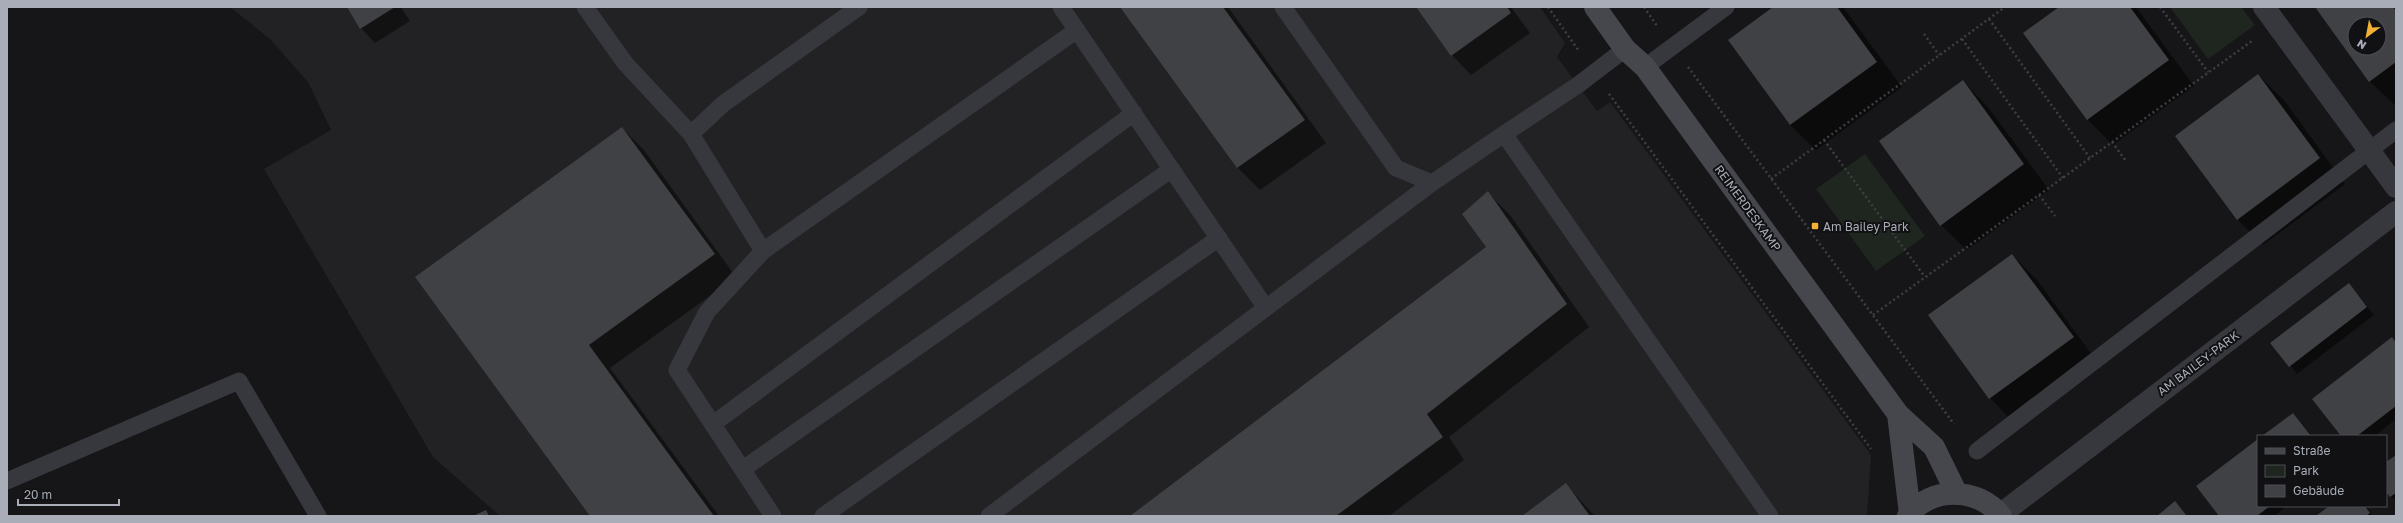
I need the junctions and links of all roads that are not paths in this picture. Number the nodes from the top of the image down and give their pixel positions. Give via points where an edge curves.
1 (585, 7) edge
2 (859, 7) edge
3 (1061, 7) edge
4 (1283, 7) edge
5 (1595, 7) edge
6 (1726, 7) edge
7 (2270, 15) edge
8 (1077, 30) junction
9 (1625, 49) junction
10 (1645, 67) junction
11 (1134, 113) junction
12 (2396, 130) edge
13 (691, 134) junction
14 (1504, 134) junction
15 (2369, 150) junction
16 (1172, 169) junction
17 (1432, 183) junction
18 (2396, 187) edge
19 (2396, 212) edge
20 (1219, 238) junction
21 (763, 251) junction
22 (1266, 308) junction
23 (1898, 414) junction
24 (713, 424) junction
25 (1977, 451) road end
26 (742, 469) junction
27 (7, 481) edge
28 (1957, 494) junction
29 (1909, 515) edge
30 (2001, 515) edge
31 (318, 516) edge
32 (773, 516) edge
33 (823, 516) edge
34 (990, 516) edge
35 (1770, 516) edge

1 - 13 lane via 625,63
2 - 13 lane via 722,104
3 - 8 lane
4 - 17 lane via 1396,168
5 - 9 main road, REIMERDESKAMP
6 - 10 lane
7 - 15 street
8 - 11 lane
8 - 21 lane
9 - 10 main road, REIMERDESKAMP
9 - 14 lane
10 - 23 main road, REIMERDESKAMP
11 - 16 lane
11 - 24 lane
12 - 15 lane
13 - 21 lane
14 - 17 lane
14 - 35 lane
15 - 18 street
15 - 25 lane
16 - 20 lane
16 - 26 lane
17 - 22 lane
19 - 30 street, AM BAILEY-PARK
20 - 22 lane
20 - 33 lane
21 - 24 lane via 707,312 677,370
22 - 34 lane
23 - 28 main road, REIMERDESKAMP via 1934,447
23 - 29 main road, REIMERDESKAMP
24 - 26 lane
26 - 32 lane
27 - 31 lane via 239,381
28 - 29 main road via 1933,498
28 - 30 main road via 1981,500

